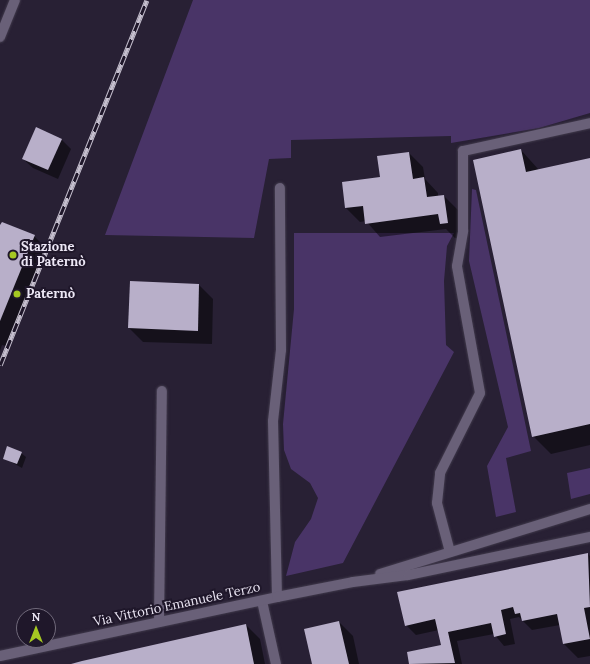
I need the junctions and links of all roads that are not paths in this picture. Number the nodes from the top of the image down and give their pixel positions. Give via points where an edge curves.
1 (14, 0) edge
2 (0, 37) edge
3 (590, 123) edge
4 (280, 188) dead end
5 (162, 391) dead end
6 (590, 509) edge
7 (590, 537) edge
8 (450, 552) junction
9 (353, 582) junction
10 (277, 596) junction
11 (262, 601) junction
12 (159, 622) junction
13 (2, 656) edge
14 (276, 664) edge

1 - 2 street
3 - 8 street via 463,151 463,231 458,266 480,393 440,473 437,503
4 - 10 street via 281,350 273,421
5 - 12 street
6 - 8 street
7 - 9 street via 408,575
8 - 9 street
9 - 10 street, Via Vittorio Emanuele Terzo
10 - 11 street, Via Vittorio Emanuele Terzo
11 - 12 street, Via Vittorio Emanuele Terzo
11 - 14 street
12 - 13 street, Via Vittorio Emanuele Terzo

